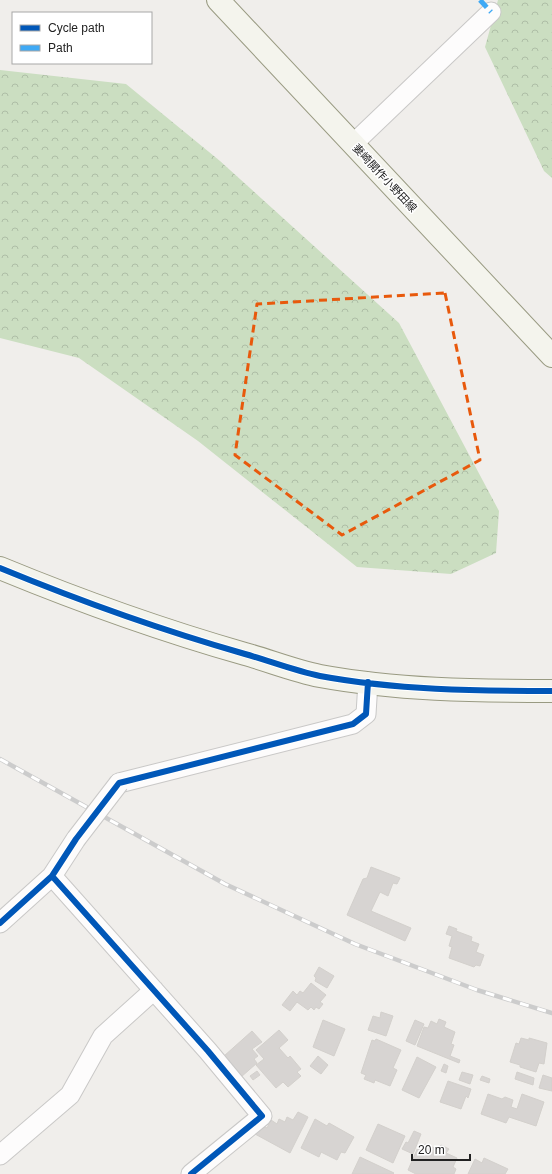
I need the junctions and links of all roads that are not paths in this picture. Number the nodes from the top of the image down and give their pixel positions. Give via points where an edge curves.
1 (218, 0) edge
2 (491, 12) dead end
3 (353, 144) junction
4 (552, 356) edge
5 (0, 568) edge
6 (368, 682) junction
7 (552, 690) edge
8 (52, 876) junction
9 (0, 923) edge
10 (154, 990) junction
11 (0, 1155) edge
12 (191, 1174) edge

1 - 3 street, 妻崎開作小野田線
2 - 3 street
3 - 4 street, 妻崎開作小野田線
5 - 6 street via 77,599 212,645 320,676
6 - 7 street via 500,691
6 - 8 street, bridge via 366,714 353,724 119,783 76,839
8 - 9 street
8 - 10 street
10 - 11 street via 103,1036 70,1095
10 - 12 street via 262,1116

